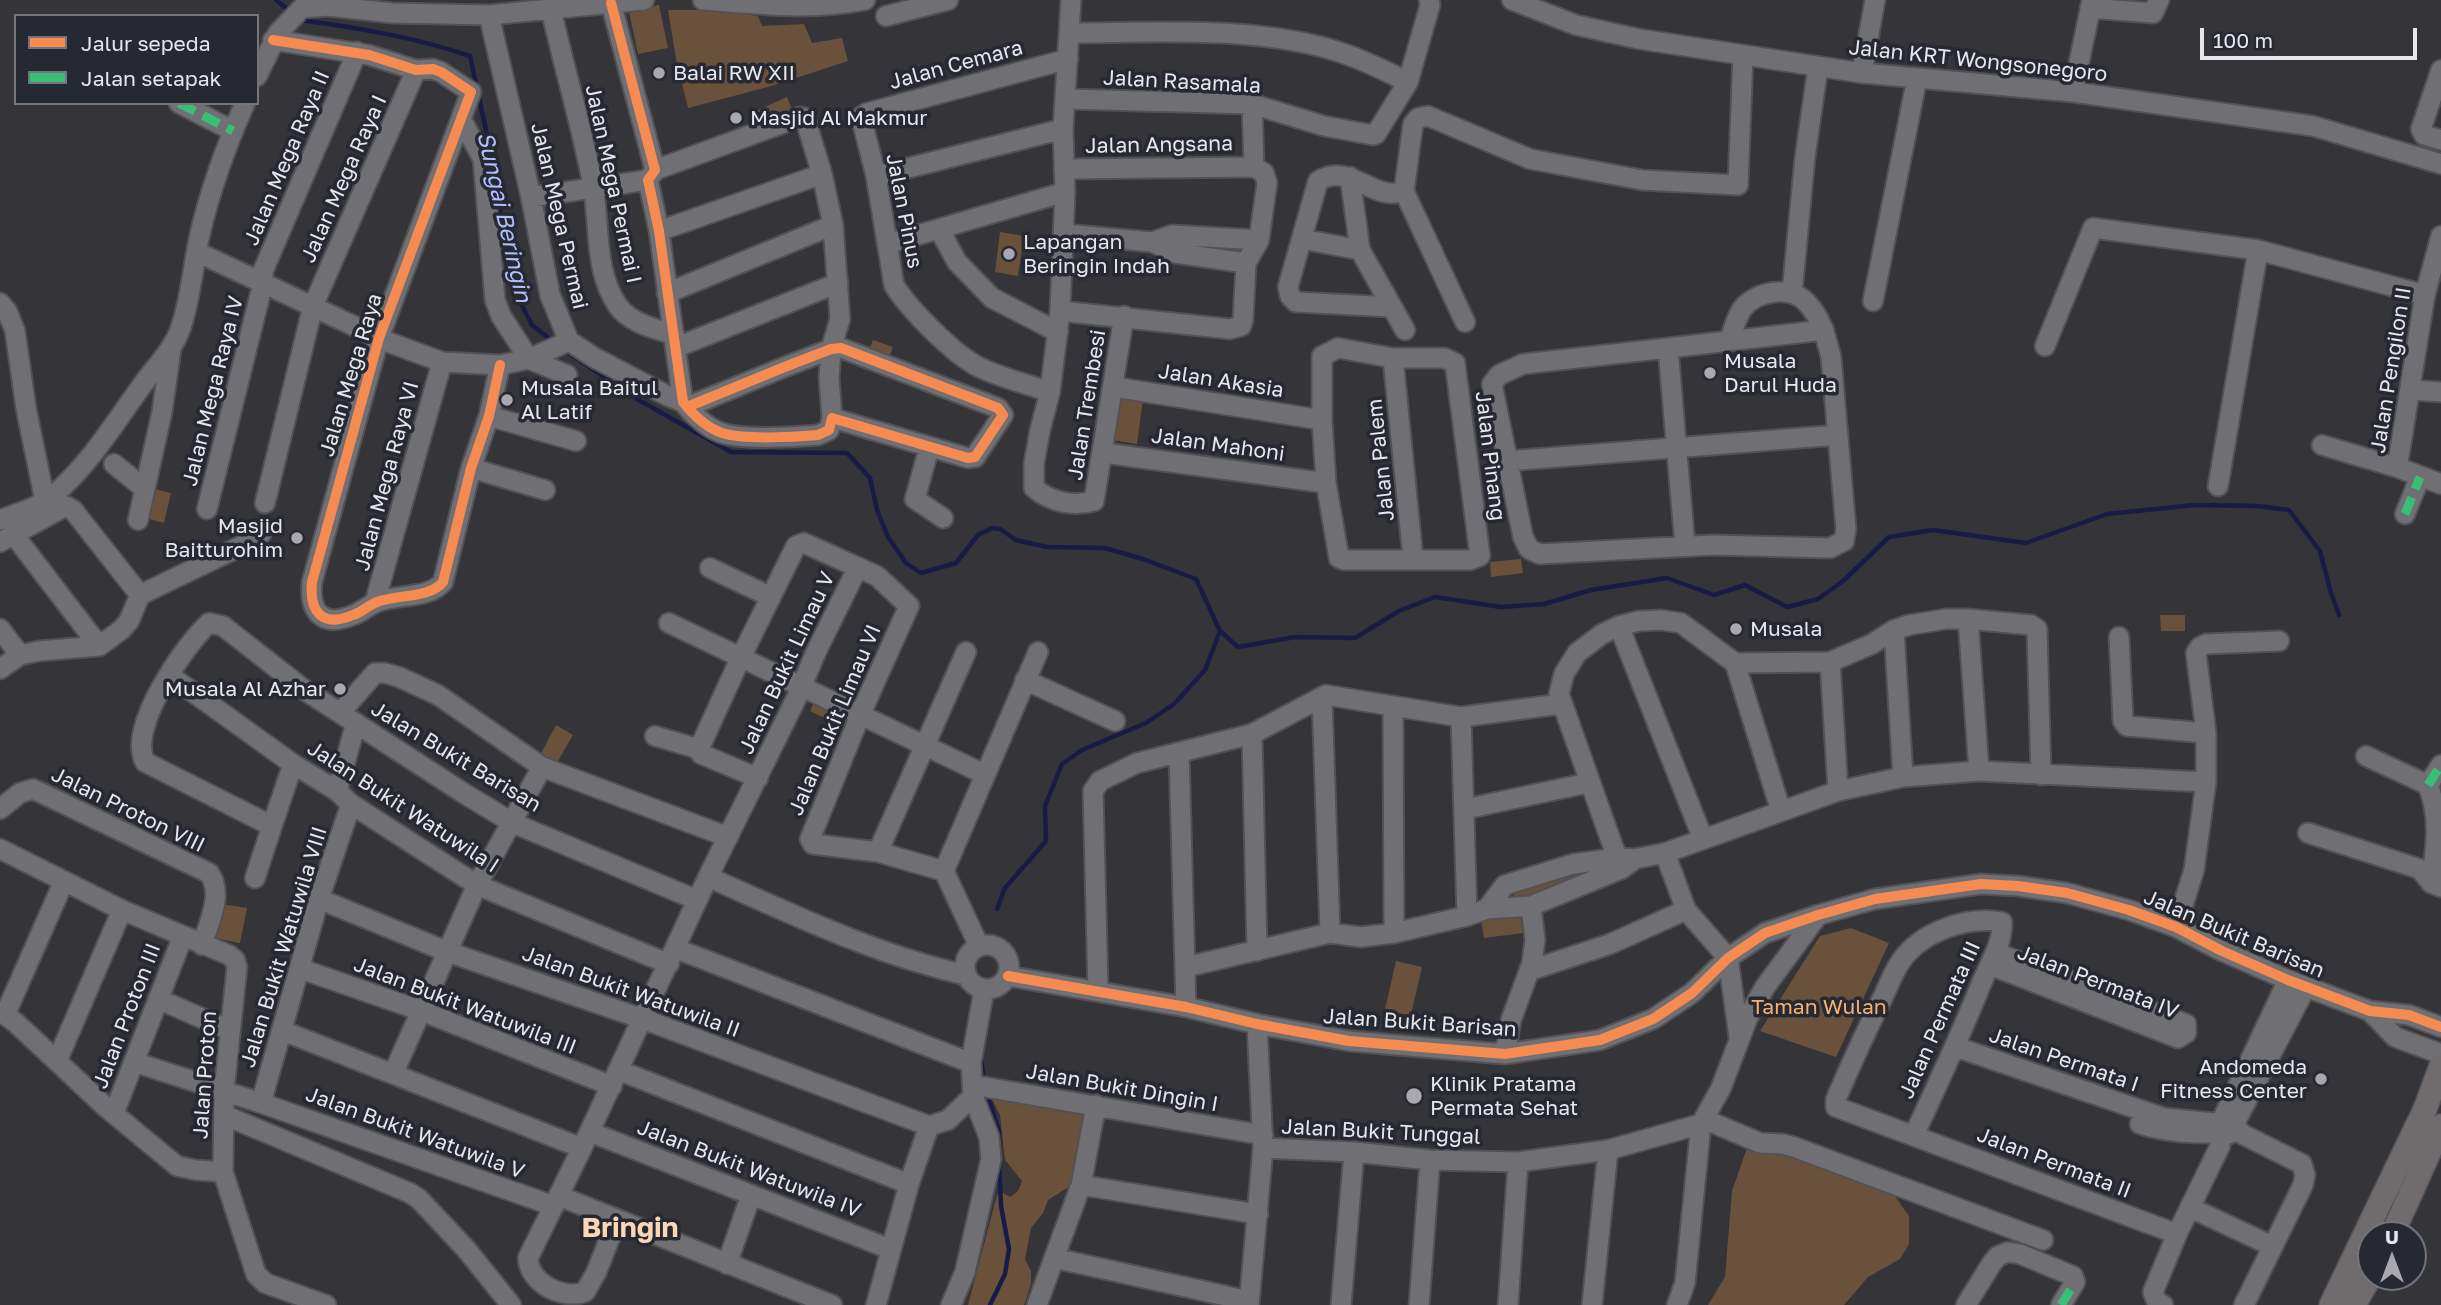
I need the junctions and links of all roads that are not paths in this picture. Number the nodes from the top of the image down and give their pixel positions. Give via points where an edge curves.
1 (644, 0) edge
2 (703, 0) edge
3 (864, 0) edge
4 (948, 0) edge
5 (1071, 0) edge
6 (1429, 0) edge
7 (1512, 0) edge
8 (1875, 0) edge
9 (2159, 0) edge
10 (611, 3) junction
11 (2091, 4) edge
12 (551, 9) junction
13 (478, 10) edge
14 (886, 16) dead end
15 (279, 32) junction
16 (1069, 33) junction
17 (357, 52) junction
18 (1743, 55) junction
19 (1068, 59) junction
20 (1818, 67) junction
21 (416, 70) junction
22 (2441, 70) edge
23 (259, 72) edge
24 (1862, 73) junction
25 (1917, 78) junction
26 (1408, 82) junction
27 (2073, 92) junction
28 (1067, 99) junction
29 (1252, 104) junction
30 (183, 105) edge
31 (244, 105) edge
32 (461, 119) junction
33 (861, 120) joint
34 (1063, 129) junction
35 (233, 131) junction
36 (2441, 139) edge
37 (2441, 164) edge
38 (1254, 167) junction
39 (1064, 169) junction
40 (822, 174) junction
41 (652, 175) junction
42 (876, 176) junction
43 (1350, 177) junction
44 (593, 187) junction
45 (1404, 191) junction
46 (1065, 192) junction
47 (531, 197) junction
48 (833, 226) junction
49 (939, 229) junction
50 (659, 231) junction
51 (1064, 234) junction
52 (2441, 236) edge
53 (1302, 239) junction
54 (1259, 240) junction
55 (1152, 242) junction
56 (887, 244) junction
57 (1360, 250) junction
58 (2258, 250) junction
59 (197, 252) junction
60 (1246, 263) junction
61 (263, 283) junction
62 (838, 283) junction
63 (667, 293) junction
64 (1792, 293) junction
65 (2425, 295) junction
66 (1873, 301) dead end
67 (0, 303) edge
68 (313, 306) junction
69 (1392, 307) junction
70 (1060, 311) junction
71 (1124, 316) junction
72 (1465, 322) dead end
73 (1405, 330) dead end
74 (1824, 330) junction
75 (1058, 332) junction
76 (379, 338) junction
77 (675, 340) junction
78 (569, 341) junction
79 (1730, 341) junction
80 (2045, 345) dead end
81 (171, 348) junction
82 (1668, 348) junction
83 (831, 349) junction
84 (1393, 358) junction
85 (528, 359) junction
86 (442, 362) junction
87 (500, 365) junction
88 (567, 374) dead end
89 (1114, 387) junction
90 (2411, 390) junction
91 (1050, 392) junction
92 (2441, 392) edge
93 (685, 405) junction
94 (489, 416) junction
95 (832, 418) junction
96 (1322, 420) junction
97 (1838, 435) junction
98 (576, 441) dead end
99 (2322, 445) dead end
100 (1677, 447) junction
101 (929, 448) junction
102 (1104, 453) junction
103 (1507, 461) junction
104 (114, 464) dead end
105 (471, 468) junction
106 (2399, 468) junction
107 (2420, 477) junction
108 (1326, 483) junction
109 (2441, 484) edge
110 (2218, 486) dead end
111 (145, 489) junction
112 (545, 490) dead end
113 (45, 501) junction
114 (265, 503) dead end
115 (207, 509) dead end
116 (2405, 514) dead end
117 (943, 518) dead end
118 (0, 520) edge
119 (138, 520) dead end
120 (261, 534) dead end
121 (7, 538) edge
122 (1685, 546) junction
123 (1413, 558) junction
124 (858, 567) junction
125 (710, 569) dead end
126 (140, 595) junction
127 (771, 597) junction
128 (375, 602) junction
129 (1968, 619) junction
130 (669, 623) dead end
131 (1619, 626) junction
132 (0, 629) edge
133 (1894, 630) junction
134 (2119, 637) dead end
135 (2278, 640) dead end
136 (99, 646) junction
137 (966, 652) dead end
138 (1038, 652) dead end
139 (20, 655) junction
140 (741, 657) junction
141 (1830, 662) junction
142 (1735, 663) junction
143 (0, 669) edge
144 (169, 675) junction
145 (1026, 680) junction
146 (802, 687) junction
147 (1322, 697) junction
148 (1560, 704) junction
149 (1393, 708) junction
150 (861, 713) junction
151 (1461, 717) junction
152 (348, 718) junction
153 (1115, 721) dead end
154 (2206, 733) junction
155 (1252, 734) junction
156 (655, 736) dead end
157 (925, 745) junction
158 (699, 749) junction
159 (1179, 753) junction
160 (2366, 757) dead end
161 (293, 764) junction
162 (2441, 765) edge
163 (542, 767) junction
164 (1979, 771) junction
165 (984, 774) junction
166 (2041, 775) junction
167 (1903, 777) junction
168 (758, 778) junction
169 (2206, 782) junction
170 (1588, 783) junction
171 (2428, 785) junction
172 (337, 790) junction
173 (1839, 791) junction
174 (351, 804) junction
175 (1465, 808) junction
176 (0, 809) edge
177 (1781, 811) junction
178 (513, 823) junction
179 (272, 826) junction
180 (2308, 832) dead end
181 (728, 837) junction
182 (1703, 839) junction
183 (0, 849) edge
184 (878, 852) junction
185 (1665, 853) junction
186 (1624, 862) junction
187 (944, 871) junction
188 (708, 877) junction
189 (256, 878) dead end
190 (64, 881) junction
191 (478, 885) junction
192 (2436, 885) edge
193 (319, 898) junction
194 (697, 900) junction
195 (1531, 906) junction
196 (1487, 909) junction
197 (122, 910) junction
198 (1686, 910) junction
199 (1818, 915) junction
200 (1468, 916) junction
201 (2002, 922) joint
202 (2176, 927) junction
203 (1330, 933) junction
204 (1394, 933) junction
205 (183, 936) junction
206 (202, 945) junction
207 (979, 946) junction
208 (1257, 951) junction
209 (448, 952) junction
210 (673, 957) junction
211 (1728, 958) junction
212 (1993, 959) junction
213 (1186, 967) junction
214 (300, 969) junction
215 (1531, 970) junction
216 (966, 975) junction
217 (1008, 976) junction
218 (2297, 983) junction
219 (984, 989) junction
220 (1098, 990) junction
221 (2090, 996) dead end
222 (158, 999) junction
223 (1186, 1007) junction
224 (419, 1010) junction
225 (2370, 1011) junction
226 (3, 1013) edge
227 (643, 1019) junction
228 (1257, 1024) junction
229 (2441, 1027) edge
230 (229, 1030) junction
231 (283, 1031) junction
232 (1739, 1038) junction
233 (1953, 1053) junction
234 (1505, 1054) junction
235 (2441, 1054) edge
236 (57, 1061) junction
237 (134, 1062) junction
238 (971, 1063) junction
239 (2441, 1066) edge
240 (393, 1074) junction
241 (615, 1078) junction
242 (224, 1091) junction
243 (973, 1091) junction
244 (261, 1103) junction
245 (1097, 1105) junction
246 (114, 1113) junction
247 (224, 1115) junction
248 (1703, 1122) junction
249 (929, 1126) junction
250 (2441, 1126) edge
251 (2228, 1132) junction
252 (1914, 1135) junction
253 (586, 1140) junction
254 (1263, 1142) junction
255 (1608, 1150) junction
256 (1354, 1152) junction
257 (1430, 1160) junction
258 (1518, 1162) junction
259 (223, 1172) junction
260 (909, 1184) junction
261 (1081, 1185) junction
262 (751, 1195) junction
263 (556, 1201) junction
264 (2191, 1208) junction
265 (1258, 1214) junction
266 (617, 1220) junction
267 (2398, 1221) edge
268 (2177, 1234) junction
269 (2043, 1240) dead end
270 (2272, 1246) junction
271 (890, 1250) junction
272 (1054, 1258) junction
273 (727, 1264) junction
274 (290, 1299) edge
275 (1249, 1303) edge
276 (326, 1305) edge
277 (511, 1305) edge
278 (832, 1305) edge
279 (876, 1305) edge
280 (951, 1305) edge
281 (1037, 1305) edge
282 (1341, 1305) edge
283 (1419, 1305) edge
284 (1507, 1305) edge
285 (1592, 1305) edge
286 (1677, 1305) edge
287 (1966, 1305) edge
288 (2061, 1305) edge
289 (2163, 1305) edge
290 (2244, 1305) edge
291 (2332, 1305) edge

1 - 10 street
2 - 3 street via 807,7
4 - 14 street
5 - 16 street
6 - 26 street
7 - 18 street, Jalan KRT Wongsonegoro via 1576,24
8 - 24 street
9 - 11 street via 2153,13
10 - 12 street
10 - 41 street
11 - 27 street
12 - 13 street
12 - 44 street, Jalan Mega Permai I
13 - 15 street via 392,13 302,8
13 - 47 street, Jalan Mega Permai
15 - 17 street
15 - 23 street
16 - 19 street
16 - 26 street via 1263,36 1343,53
17 - 21 street
17 - 61 street, Jalan Mega Raya II via 263,271
18 - 20 street, Jalan KRT Wongsonegoro
18 - 45 street via 1738,185 1642,180 1530,159 1428,116 1413,124
19 - 28 street
19 - 33 street, Jalan Cemara via 867,113
20 - 24 street, Jalan KRT Wongsonegoro
20 - 64 street
21 - 32 street, Jalan Mega Raya via 433,69 471,92
21 - 68 street, Jalan Mega Raya I
22 - 36 street via 2421,129 2424,135
24 - 25 street, Jalan KRT Wongsonegoro
25 - 27 street, Jalan KRT Wongsonegoro
25 - 66 street
26 - 29 street, Jalan Rasamala via 1376,134 1369,135
27 - 37 street, Jalan KRT Wongsonegoro via 2313,126
28 - 29 street, Jalan Rasamala
28 - 34 street
29 - 38 street
30 - 35 street
31 - 35 street
32 - 76 street, Jalan Mega Raya
32 - 85 street via 484,159 495,300
33 - 42 street, Jalan Pinus
34 - 39 street
34 - 42 street
35 - 59 street
38 - 39 street, Jalan Angsana
38 - 54 street via 1264,173 1268,183
39 - 46 street
40 - 41 street via 807,122 800,117
40 - 48 street
40 - 50 street
41 - 44 street
41 - 50 street
42 - 56 street, Jalan Pinus
43 - 45 street via 1389,193
43 - 53 street via 1333,174 1318,181
43 - 57 street
44 - 47 street
44 - 77 street, Jalan Mega Permai I via 602,262 618,306
45 - 72 street
46 - 49 street
46 - 51 street
47 - 78 street, Jalan Mega Permai via 550,295
48 - 62 street
48 - 63 street
49 - 56 street
49 - 75 street via 957,262 992,298
50 - 63 street
51 - 55 street
51 - 70 street
52 - 65 street, Jalan Pengilon II
53 - 57 street
53 - 69 street via 1288,287 1296,302
54 - 55 street via 1172,235
54 - 60 street
55 - 60 street via 1175,253
56 - 91 street, Jalan Pinus via 900,295 950,346 978,367
57 - 69 street
58 - 65 street
58 - 80 street via 2093,228
58 - 110 street
59 - 61 street
59 - 81 street via 186,308
60 - 71 street via 1241,326 1230,329
61 - 68 street
61 - 115 street, Jalan Mega Raya IV
62 - 77 street
62 - 83 street via 840,319
63 - 77 street
64 - 74 street via 1806,302
64 - 79 street via 1754,299 1742,310
65 - 90 street, Jalan Pengilon II
67 - 113 street via 15,331
68 - 76 street
68 - 114 street, Jalan Mega Raya I
69 - 73 street
70 - 71 street
70 - 75 street
71 - 89 street, Jalan Trembesi
74 - 79 street
74 - 97 street
75 - 91 street
76 - 86 street
76 - 128 street, Jalan Mega Raya via 317,556 310,596 313,609 328,619 356,614
77 - 93 street
78 - 85 street
78 - 93 street, Jalan Mega Permai
79 - 82 street
81 - 111 street
81 - 113 street via 97,450
82 - 100 street
82 - 103 street via 1523,365 1499,374 1492,393
83 - 93 street
83 - 95 street
83 - 101 street via 841,348 931,382 998,408 1003,415 975,457
84 - 96 street via 1338,348 1322,356
84 - 123 street, Jalan Palem
84 - 123 street, Jalan Pinang via 1444,358 1455,363 1480,556 1470,560
85 - 87 street
85 - 88 street
86 - 87 street
86 - 128 street, Jalan Mega Raya VI
87 - 94 street
89 - 96 street, Jalan Akasia
89 - 102 street, Jalan Trembesi
90 - 92 street
90 - 106 street, Jalan Pengilon II
91 - 102 street, Jalan Trembesi via 1034,464 1034,488 1068,504 1094,501
93 - 95 street, Jalan Mega Permai via 715,430 736,435 818,435 829,430
94 - 98 street
94 - 105 street
95 - 101 street
96 - 108 street
97 - 100 street
97 - 122 street via 1844,541 1830,548
99 - 106 street
100 - 103 street
100 - 122 street
101 - 117 street via 915,499
102 - 108 street, Jalan Mahoni
103 - 122 street via 1529,549 1540,554
104 - 111 street
105 - 112 street
105 - 128 street via 443,582 433,590
106 - 107 street, Jalan Pengilon II
107 - 109 street, Jalan Pengilon II
107 - 116 street
108 - 123 street via 1339,558
111 - 119 street
113 - 118 street
120 - 126 street
121 - 126 street via 63,506 73,510
121 - 136 street
124 - 127 street via 804,543 796,546
124 - 146 street, Jalan Bukit Limau V
124 - 150 street, Jalan Bukit Limau VI via 877,576 909,606
125 - 127 street
126 - 136 street via 129,621
127 - 140 street
129 - 133 street
129 - 164 street
129 - 166 street via 2037,629
130 - 140 street
131 - 142 street via 1639,621 1681,623
131 - 148 street via 1577,653 1560,685
131 - 182 street
132 - 139 street
133 - 141 street
133 - 167 street
134 - 154 street via 2123,721 2127,726
135 - 154 street via 2200,647 2196,663
136 - 139 street
137 - 157 street
138 - 145 street
139 - 143 street
140 - 146 street
140 - 158 street
141 - 142 street
141 - 173 street
142 - 177 street
144 - 152 street, Jalan Bukit Barisan via 209,624 223,626
144 - 161 street, Jalan Bukit Watuwila I
144 - 179 street via 146,722 145,762
145 - 153 street
145 - 165 street
146 - 150 street
146 - 168 street, Jalan Bukit Limau V
147 - 149 street via 1332,695
147 - 155 street
147 - 203 street
148 - 151 street
148 - 170 street
149 - 151 street
149 - 204 street
150 - 157 street
150 - 184 street, Jalan Bukit Limau VI via 810,839 813,844
151 - 175 street
152 - 163 street via 370,678 385,673 438,695
152 - 172 street
152 - 178 street, Jalan Bukit Barisan
154 - 169 street
155 - 159 street
155 - 208 street
156 - 158 street
157 - 165 street
157 - 184 street
158 - 168 street via 701,754
159 - 213 street
159 - 220 street via 1137,763 1100,781 1093,791
160 - 171 street
161 - 172 street, Jalan Bukit Watuwila I
161 - 179 street
162 - 171 street
163 - 178 street
163 - 181 street
164 - 166 street
164 - 167 street
165 - 187 street
166 - 169 street
167 - 173 street
168 - 181 street, Jalan Bukit Limau V
169 - 202 street via 2194,870
170 - 175 street
170 - 186 street
171 - 192 street via 2438,811
172 - 174 street, Jalan Bukit Watuwila I
173 - 177 street
174 - 191 street, Jalan Bukit Watuwila I
174 - 193 street, Jalan Bukit Watuwila VIII
175 - 200 street
176 - 206 street, Jalan Proton VIII via 33,789 209,873 218,892
177 - 182 street
178 - 191 street
178 - 194 street, Jalan Bukit Barisan
179 - 189 street
180 - 192 street via 2420,869
181 - 188 street, Jalan Bukit Limau V
182 - 185 street
183 - 190 street, Jalan Proton
184 - 187 street, Jalan Bukit Limau VI
185 - 186 street
185 - 198 street
186 - 195 street
186 - 196 street via 1573,864 1505,885
187 - 207 street
188 - 194 street, Jalan Bukit Limau V
188 - 216 street via 845,936 928,967
190 - 197 street, Jalan Proton
190 - 226 street
191 - 209 street
191 - 210 street, Jalan Bukit Watuwila I
193 - 209 street, Jalan Bukit Watuwila II
193 - 214 street, Jalan Bukit Watuwila VIII
194 - 210 street, Jalan Bukit Limau V
195 - 196 street
195 - 215 street via 1535,940
196 - 200 street
197 - 205 street, Jalan Proton
197 - 236 street
198 - 211 street
198 - 215 street via 1610,944
199 - 202 street, Jalan Bukit Barisan via 1898,895 1981,884 2067,893
199 - 211 street, Jalan Bukit Barisan via 1765,933
199 - 232 street via 1765,987
200 - 204 street
201 - 212 street, Jalan Permata III
201 - 252 street, Jalan Permata II via 1983,920 1933,933 1901,960 1835,1102 1836,1107
202 - 218 street, Jalan Bukit Barisan
203 - 204 street via 1360,937
203 - 208 street
205 - 206 street, Jalan Proton
205 - 222 street, Jalan Proton III
206 - 230 street, Jalan Proton via 235,960
207 - 216 street via 967,958
207 - 217 street via 1003,951 1010,967
208 - 213 street
209 - 224 street
209 - 227 street, Jalan Bukit Watuwila II
210 - 227 street, Jalan Bukit Limau V
210 - 238 street, Jalan Bukit Watuwila I
211 - 232 street
211 - 234 street, Jalan Bukit Barisan via 1692,993 1653,1019 1600,1040
212 - 221 street, Jalan Permata IV
212 - 233 street, Jalan Permata III
213 - 223 street
214 - 224 street, Jalan Bukit Watuwila III
214 - 231 street, Jalan Bukit Watuwila VIII
215 - 234 street via 1511,1020
216 - 219 street
217 - 219 street via 998,987
217 - 220 street, Jalan Bukit Barisan
218 - 225 street, Jalan Bukit Barisan
218 - 251 street
219 - 238 street
220 - 223 street, Jalan Bukit Barisan
222 - 230 street
222 - 237 street, Jalan Proton III
223 - 228 street, Jalan Bukit Barisan
224 - 240 street
224 - 241 street, Jalan Bukit Watuwila III
225 - 229 street, Jalan Bukit Barisan via 2409,1015
225 - 235 street, Jalan Bukit Barisan via 2395,1037
226 - 236 street, Jalan Proton
227 - 241 street, Jalan Bukit Limau V
227 - 249 street, Jalan Bukit Watuwila II
228 - 234 street, Jalan Bukit Barisan via 1349,1041
228 - 254 street
230 - 242 street, Jalan Proton
231 - 240 street, Jalan Bukit Watuwila IV
231 - 244 street, Jalan Bukit Watuwila VIII
232 - 248 street
233 - 251 street, Jalan Permata I via 2180,1133
233 - 252 street, Jalan Permata III
236 - 246 street, Jalan Proton
237 - 242 street, Jalan Bukit Watuwila V
237 - 246 street, Jalan Proton III
238 - 243 street
239 - 291 main road
240 - 253 street, Jalan Bukit Watuwila IV
241 - 253 street, Jalan Bukit Limau V
241 - 260 street, Jalan Bukit Watuwila III
242 - 244 street, Jalan Bukit Watuwila V
242 - 247 street, Jalan Proton
243 - 245 street, Jalan Bukit Dingin I
243 - 249 street via 943,1124
243 - 280 street via 989,1137 991,1159 965,1272
244 - 263 street, Jalan Bukit Watuwila V
245 - 254 street, Jalan Bukit Dingin I
245 - 261 street
246 - 259 street, Jalan Proton via 177,1166
247 - 259 street, Jalan Proton
247 - 277 street via 410,1193
248 - 255 street, Jalan Bukit Tunggal
248 - 269 street via 1760,1143 1794,1147
248 - 286 street via 1685,1283
249 - 260 street
250 - 267 main road
251 - 264 street
251 - 270 street via 2302,1164 2303,1185
252 - 268 street, Jalan Permata II
253 - 262 street, Jalan Bukit Watuwila IV
253 - 263 street, Jalan Bukit Limau V
254 - 256 street, Jalan Bukit Tunggal
254 - 265 street
255 - 258 street, Jalan Bukit Tunggal
255 - 285 street
256 - 257 street, Jalan Bukit Tunggal
256 - 282 street
257 - 258 street, Jalan Bukit Tunggal
257 - 283 street
258 - 284 street
259 - 274 street via 256,1274
260 - 271 street
261 - 265 street
261 - 272 street
262 - 271 street, Jalan Bukit Watuwila IV
262 - 273 street
263 - 266 street, Jalan Bukit Watuwila V
263 - 266 street, Jalan Bukit Limau V via 528,1258 536,1278 555,1290 578,1295 588,1290
264 - 268 street
264 - 270 street
265 - 275 street
266 - 273 street, Jalan Bukit Watuwila V
268 - 289 street via 2153,1292
270 - 290 street
271 - 279 street
272 - 275 street
272 - 281 street
273 - 278 street, Jalan Bukit Watuwila V
274 - 276 street
287 - 288 street via 1992,1263 2008,1252 2073,1276 2075,1282

